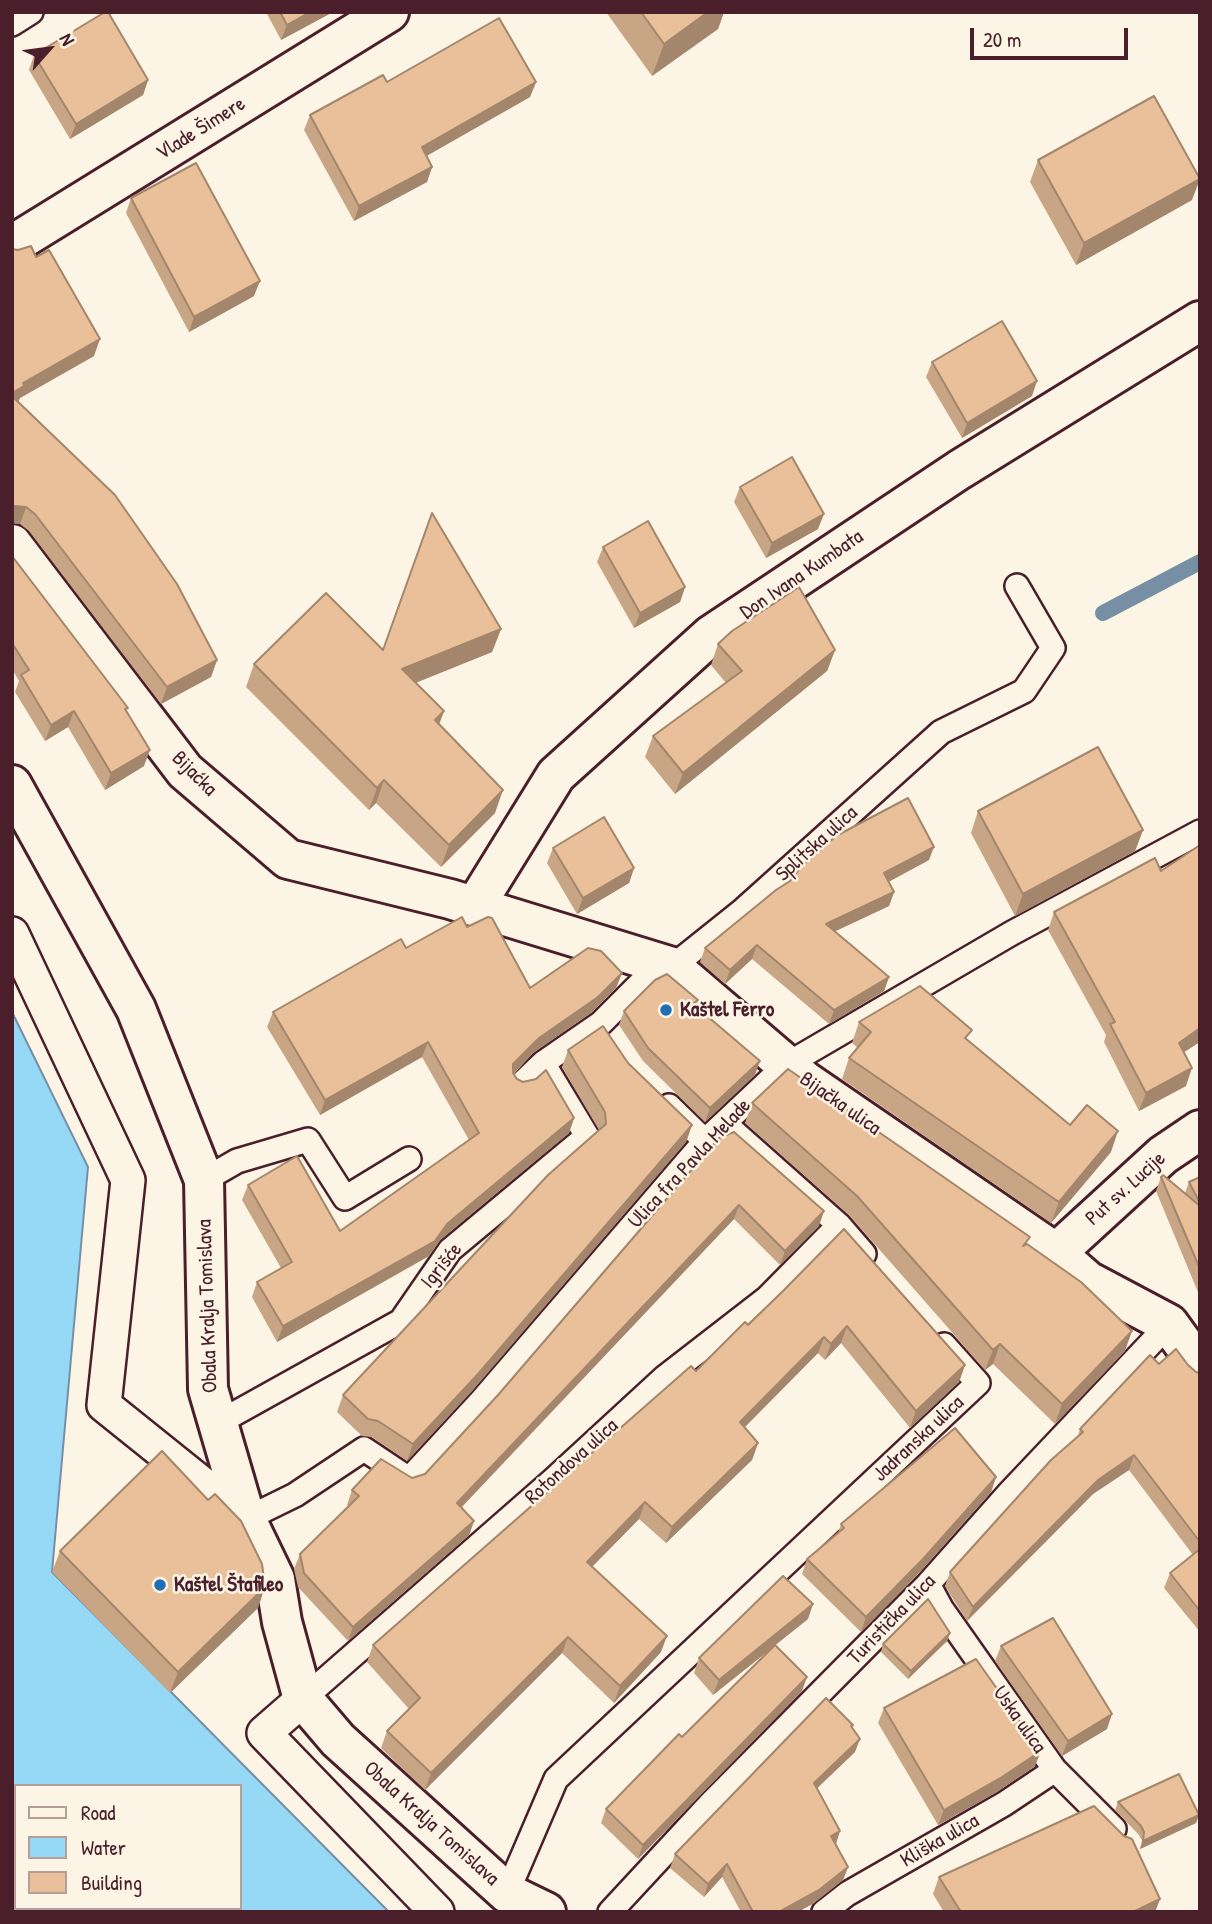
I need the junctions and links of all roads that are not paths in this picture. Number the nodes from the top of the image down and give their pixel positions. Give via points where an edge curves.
1 (30, 12) edge
2 (389, 12) edge
3 (12, 24) edge
4 (12, 245) edge
5 (1200, 321) edge
6 (12, 544) edge
7 (1017, 586) dead end
8 (12, 785) edge
9 (1200, 832) edge
10 (463, 903) junction
11 (12, 934) edge
12 (672, 967) junction
13 (543, 1063) junction
14 (786, 1065) junction
15 (521, 1084) edge
16 (650, 1088) edge
17 (1200, 1130) edge
18 (705, 1141) junction
19 (409, 1159) dead end
20 (204, 1180) junction
21 (839, 1224) junction
22 (1056, 1253) junction
23 (879, 1271) edge
24 (1169, 1324) junction
25 (933, 1332) edge
26 (1200, 1367) edge
27 (216, 1424) junction
28 (246, 1519) junction
29 (928, 1584) junction
30 (303, 1699) junction
31 (1055, 1770) junction
32 (1128, 1843) edge
33 (507, 1893) junction
34 (437, 1912) edge
35 (546, 1912) edge
36 (610, 1912) edge
37 (824, 1912) edge

1 - 3 lane
2 - 4 street, Vlade Šimere
5 - 10 street, Don Ivana Kumbata via 959,470 711,635 556,775
6 - 10 street, Bijaćka via 186,771 288,859
7 - 12 lane, Splitska ulica via 1053,648 1024,691 941,732 742,911
8 - 20 street, Obala Kralja Tomislava via 136,1009
9 - 14 lane, Ulica fra Pavla Melade via 1012,933
10 - 12 street, Bijačka ulica
11 - 28 street via 128,1180 104,1405
12 - 13 lane, Splitska ulica via 642,982 607,1033
12 - 14 street, Bijačka ulica
13 - 15 lane, Splitska ulica
13 - 27 lane, Igrišće via 587,1136 450,1250 401,1321
14 - 18 lane, Ulica fra Pavla Melade
14 - 22 street, Bijačka ulica
16 - 18 lane
17 - 22 street, Put sv. Lucije via 1163,1155
18 - 21 lane via 732,1130
18 - 28 lane, Ulica fra Pavla Melade via 409,1479 364,1449 295,1495
19 - 20 lane via 345,1198 307,1140 237,1161
20 - 27 street, Obala Kralja Tomislava via 208,1389
21 - 23 lane
21 - 30 lane, Rotondova ulica via 767,1298 665,1377
22 - 24 street, Bijačka ulica via 1088,1282
24 - 26 street, Bijačka ulica
24 - 29 lane, Turistička ulica
25 - 33 lane, Jadranska ulica via 978,1383 556,1780
27 - 28 street, Obala Kralja Tomislava
28 - 30 street, Obala Kralja Tomislava via 275,1579
29 - 31 lane, Uska ulica via 940,1608
29 - 36 lane, Turistička ulica via 711,1802
30 - 33 street, Obala Kralja Tomislava via 338,1740
30 - 34 street via 264,1732
31 - 32 lane, Uska ulica
31 - 37 lane, Kliška ulica
33 - 35 street, Obala Kralja Tomislava

